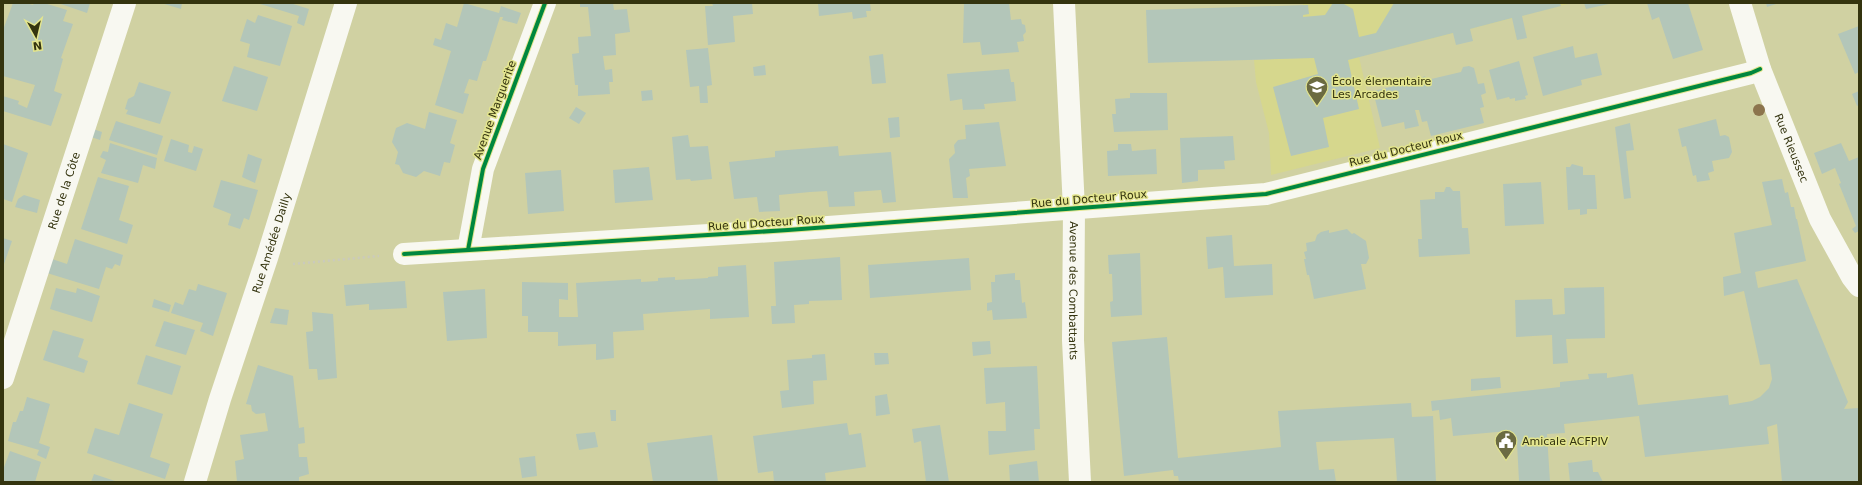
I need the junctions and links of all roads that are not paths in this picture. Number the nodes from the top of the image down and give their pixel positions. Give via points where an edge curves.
1 (125, 3) edge
2 (346, 3) edge
3 (545, 3) edge
4 (1064, 3) edge
5 (1740, 3) edge
6 (1760, 69) junction
7 (1074, 209) junction
8 (468, 250) junction
9 (404, 254) road end
10 (1859, 286) edge
11 (3, 378) edge
12 (195, 482) edge
13 (1080, 482) edge

1 - 11 street, Rue de la Côte
2 - 12 street, Rue Amédée Dailly
3 - 8 street, Avenue Marguerite via 483,169
4 - 7 street, Avenue des Combattants
5 - 6 street, Rue Rieussec
6 - 7 street, Rue du Docteur Roux via 1266,194
6 - 10 street, Rue Rieussec via 1820,219
7 - 8 street, Rue du Docteur Roux
7 - 13 street, Avenue des Combattants via 1073,340
8 - 9 street, Rue du Docteur Roux

